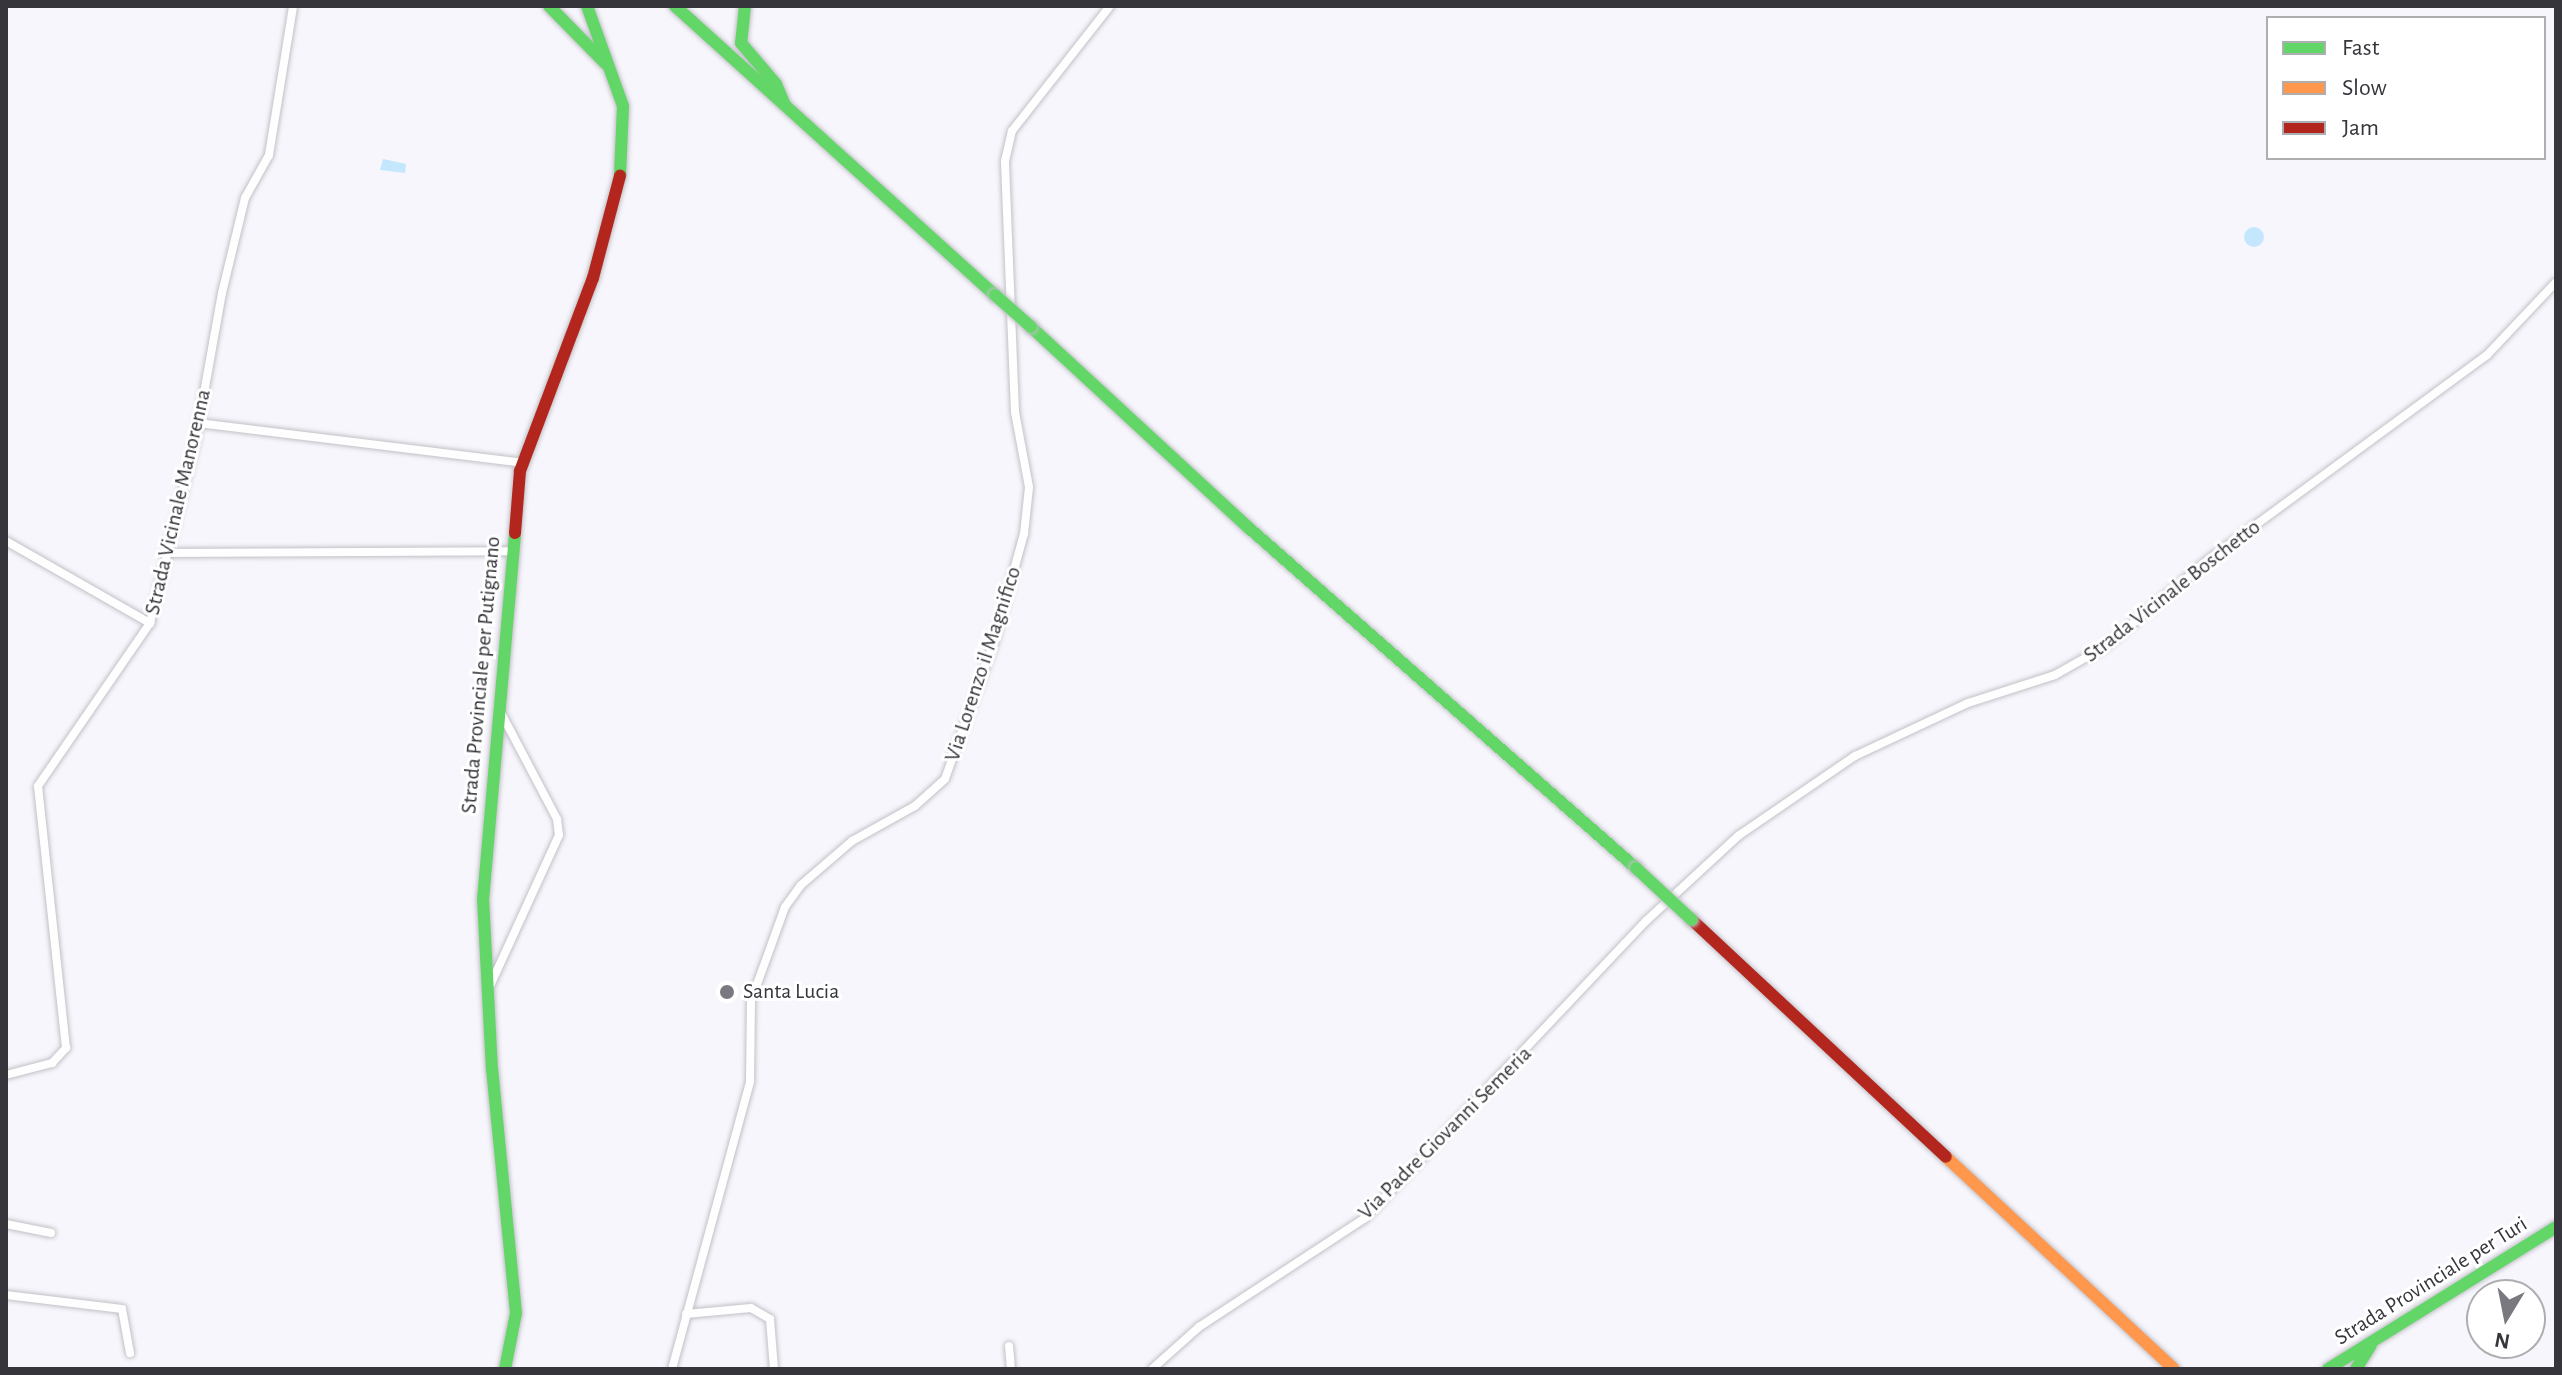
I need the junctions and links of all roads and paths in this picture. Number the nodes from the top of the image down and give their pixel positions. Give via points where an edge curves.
1 (293, 6) edge
2 (549, 6) edge
3 (587, 6) edge
4 (675, 6) edge
5 (745, 6) edge
6 (1110, 6) edge
7 (613, 73) junction
8 (785, 106) junction
9 (2556, 282) edge
10 (198, 423) junction
11 (523, 463) junction
12 (6, 541) edge
13 (510, 551) junction
14 (169, 553) junction
15 (150, 623) junction
16 (500, 711) junction
17 (487, 992) junction
18 (1576, 1001) joint
19 (6, 1075) edge
20 (6, 1224) edge
21 (2556, 1227) edge
22 (51, 1233) dead end
23 (6, 1295) edge
24 (686, 1314) junction
25 (2377, 1336) junction
26 (1009, 1346) dead end
27 (130, 1353) dead end
28 (505, 1369) edge
29 (672, 1369) edge
30 (774, 1369) edge
31 (1011, 1369) edge
32 (1152, 1369) edge
33 (2174, 1369) edge
34 (2328, 1369) edge
35 (2356, 1369) edge

1 - 10 street, Strada Vicinale Manorenna via 269,155 245,198
2 - 7 main road
3 - 7 main road, Strada Provinciale per Putignano
4 - 8 main road
5 - 8 main road via 741,43 776,84
6 - 24 street, Via Lorenzo il Magnifico via 1009,140 1005,188 1014,298 1015,412 1029,511 995,639 945,779 915,806 852,841 801,885 785,907 751,1001 750,1081
7 - 11 main road, Strada Provinciale per Putignano via 623,106 623,164 593,278
8 - 33 main road, bridge via 1249,528 1636,868
9 - 18 street, Strada Vicinale Boschetto via 2487,355 2208,560 2097,652 2055,675 1918,724 1777,805 1709,859
10 - 11 street
10 - 14 street, Strada Vicinale Manorenna
11 - 13 main road, Strada Provinciale per Putignano
12 - 15 street
13 - 14 street
13 - 16 main road, Strada Provinciale per Putignano
14 - 15 street, Strada Vicinale Manorenna
15 - 19 street, Strada Vicinale Manorenna via 38,786 67,1040 62,1057
16 - 17 main road, Strada Provinciale per Putignano via 483,900
16 - 17 street via 557,819 559,835
17 - 28 main road, Strada Provinciale per Putignano via 516,1313
18 - 32 street, Via Padre Giovanni Semeria via 1365,1218 1199,1327
20 - 22 street
21 - 25 main road, Strada Provinciale per Turi
23 - 27 street via 122,1309
24 - 29 street, Via Lorenzo il Magnifico
24 - 30 street via 751,1308 770,1319
25 - 34 main road, Strada Provinciale per Turi
25 - 35 main road
26 - 31 street

